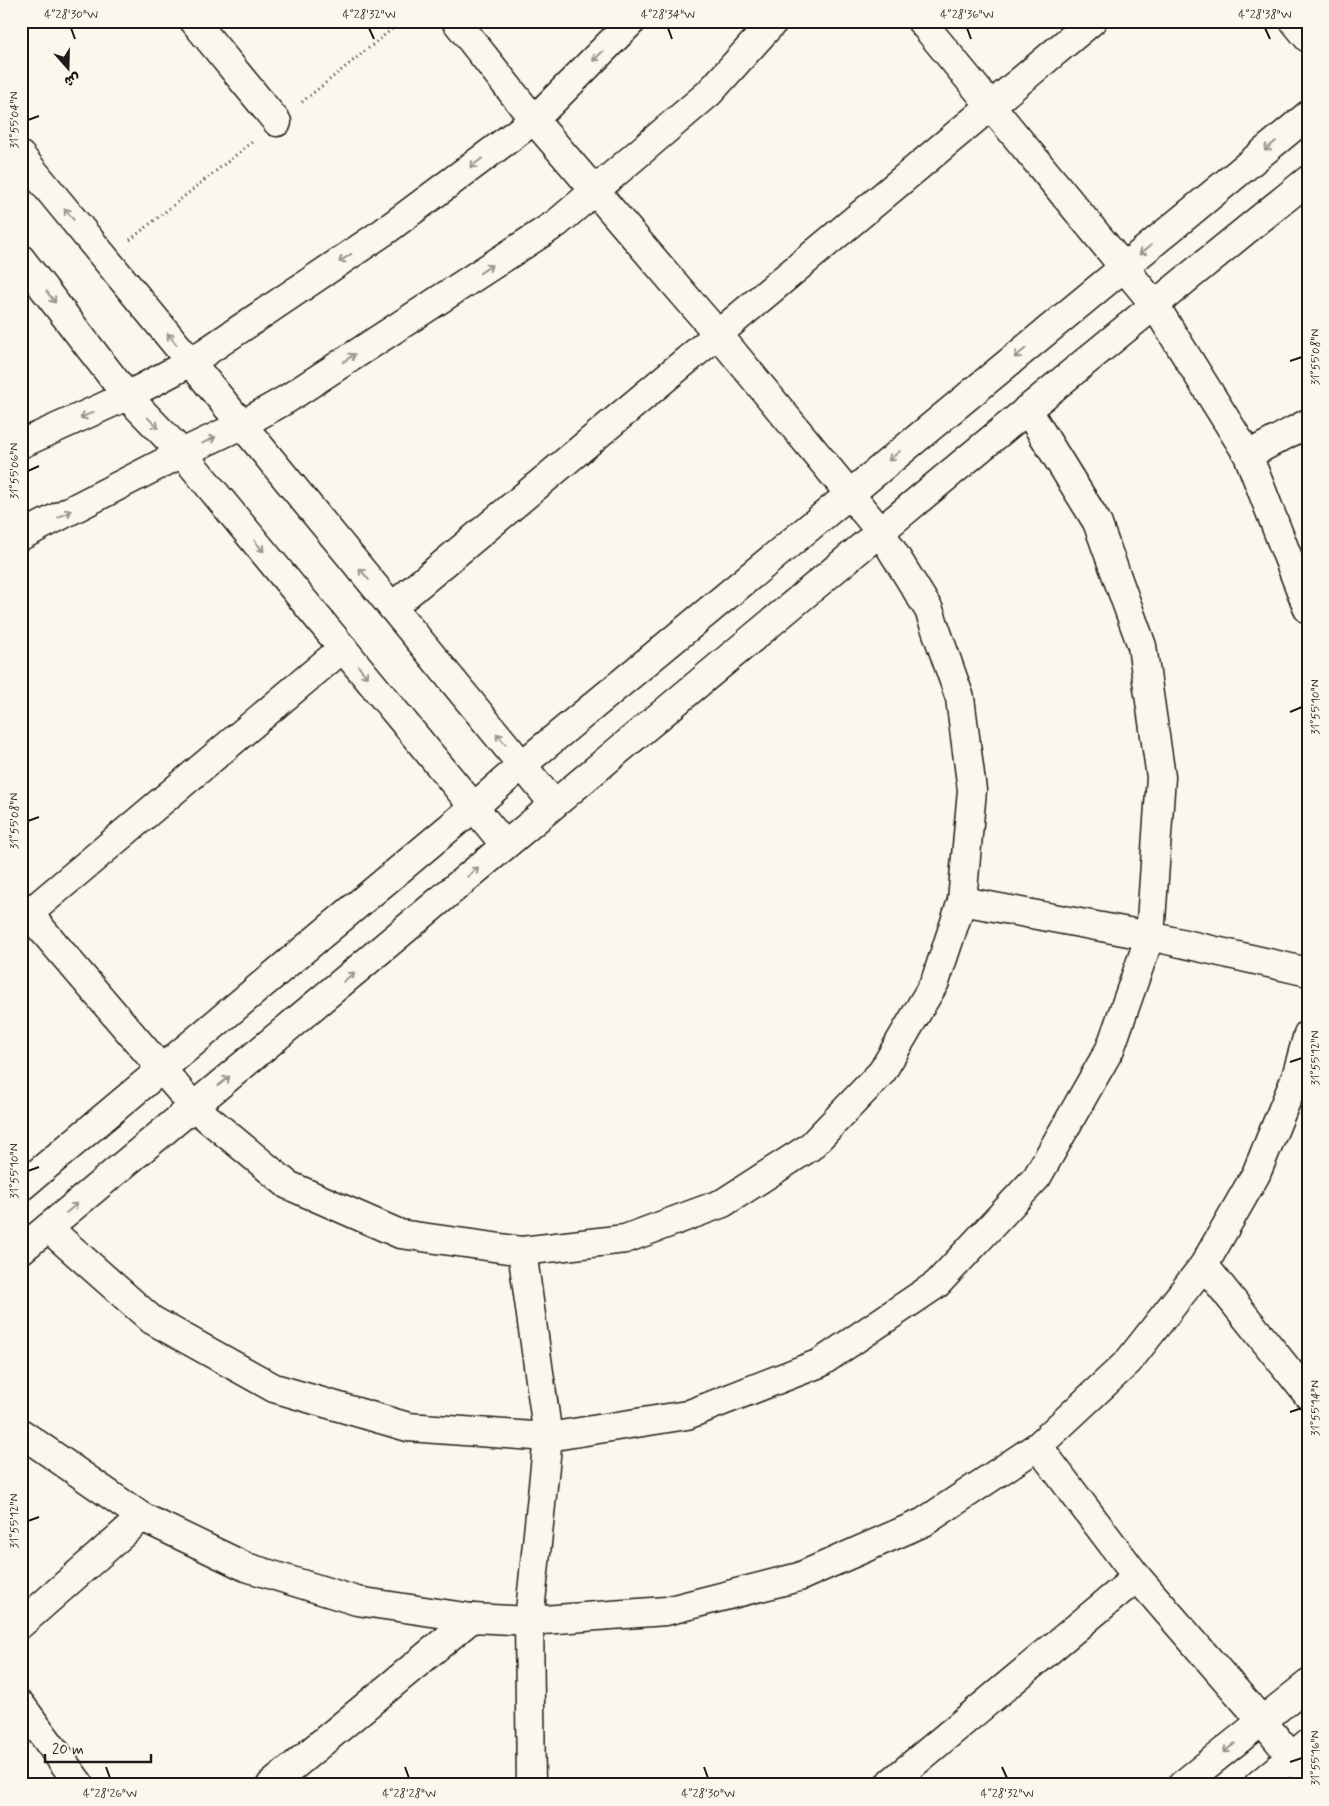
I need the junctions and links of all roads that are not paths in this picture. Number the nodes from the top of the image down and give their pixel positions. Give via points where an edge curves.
1 (194, 21) edge
2 (456, 21) edge
3 (632, 21) edge
4 (774, 21) edge
5 (921, 21) edge
6 (1092, 21) edge
7 (1294, 21) edge
8 (1308, 38) edge
9 (990, 107) junction
10 (1308, 115) edge
11 (534, 120) junction
12 (277, 122) dead end
13 (21, 156) edge
14 (1308, 180) edge
15 (595, 191) junction
16 (21, 259) edge
17 (1123, 268) junction
18 (1154, 304) junction
19 (718, 334) junction
20 (191, 362) junction
21 (127, 396) junction
22 (1027, 409) junction
23 (1308, 423) edge
24 (242, 425) junction
25 (21, 444) edge
26 (182, 453) junction
27 (1248, 455) junction
28 (849, 494) junction
29 (880, 531) junction
30 (21, 536) edge
31 (392, 607) junction
32 (1308, 609) edge
33 (343, 648) junction
34 (522, 765) junction
35 (554, 804) junction
36 (474, 807) junction
37 (505, 845) junction
38 (962, 901) junction
39 (24, 913) edge
40 (1150, 936) junction
41 (1308, 972) edge
42 (1308, 1034) edge
43 (162, 1069) junction
44 (194, 1107) junction
45 (21, 1187) edge
46 (48, 1228) junction
47 (21, 1250) edge
48 (522, 1251) junction
49 (1204, 1265) junction
50 (1308, 1395) edge
51 (21, 1433) edge
52 (548, 1437) junction
53 (1038, 1446) junction
54 (142, 1517) junction
55 (1137, 1577) junction
56 (472, 1618) junction
57 (529, 1621) junction
58 (21, 1624) edge
59 (1308, 1684) edge
60 (21, 1706) edge
61 (1262, 1722) junction
62 (1302, 1759) edge
63 (80, 1785) edge
64 (271, 1785) edge
65 (530, 1785) edge
66 (888, 1785) edge
67 (1182, 1785) edge
68 (1258, 1785) edge

1 - 12 street
2 - 11 street
3 -> 11 street
4 - 15 street via 709,93
5 - 9 street
6 - 9 street
7 - 8 street
9 - 17 street
9 - 19 street
10 -> 17 street
11 - 15 street
11 -> 20 street via 385,231
20 -> 13 street
14 - 18 street
15 - 19 street
24 -> 15 street via 557,223
16 -> 21 street
17 - 18 street
17 -> 28 street
18 - 22 street
18 - 27 street
19 - 28 street
19 - 31 street
20 - 21 street
20 - 24 street
21 -> 25 street
21 -> 26 street
22 - 29 street
22 - 40 street via 1097,522 1142,646 1161,777
23 - 27 street
26 -> 24 street
31 -> 24 street
30 -> 26 street
26 -> 33 street
27 - 32 street
28 - 29 street
28 - 34 street
29 - 35 street
29 - 38 street via 929,610 960,698 972,790
34 -> 31 street
33 -> 36 street
33 - 39 street
34 - 35 street
34 - 36 street
35 - 37 street
36 - 37 street
36 - 43 street
44 -> 37 street
38 - 40 street
38 - 48 street via 935,982 882,1072 810,1147 723,1203 625,1239
39 - 43 street
40 - 41 street
40 - 52 street via 1110,1049 1037,1177 937,1284 820,1363 687,1415
42 - 49 street via 1296,1077 1256,1174
43 - 44 street
43 - 45 street
46 -> 44 street
44 - 48 street via 288,1184 400,1234
46 - 47 street
46 - 52 street via 152,1320 274,1388 408,1427
48 - 52 street
49 - 50 street
49 - 53 street via 1128,1362
51 - 54 street
52 - 57 street
53 - 55 street
53 - 57 street via 924,1522 799,1577 666,1611
54 - 56 street via 246,1567 348,1598
54 - 58 street
55 - 61 street
55 - 66 street
56 - 57 street
56 - 64 street
57 - 65 street
59 - 61 street
60 - 63 street
61 - 62 street
61 -> 67 street
62 - 68 street

